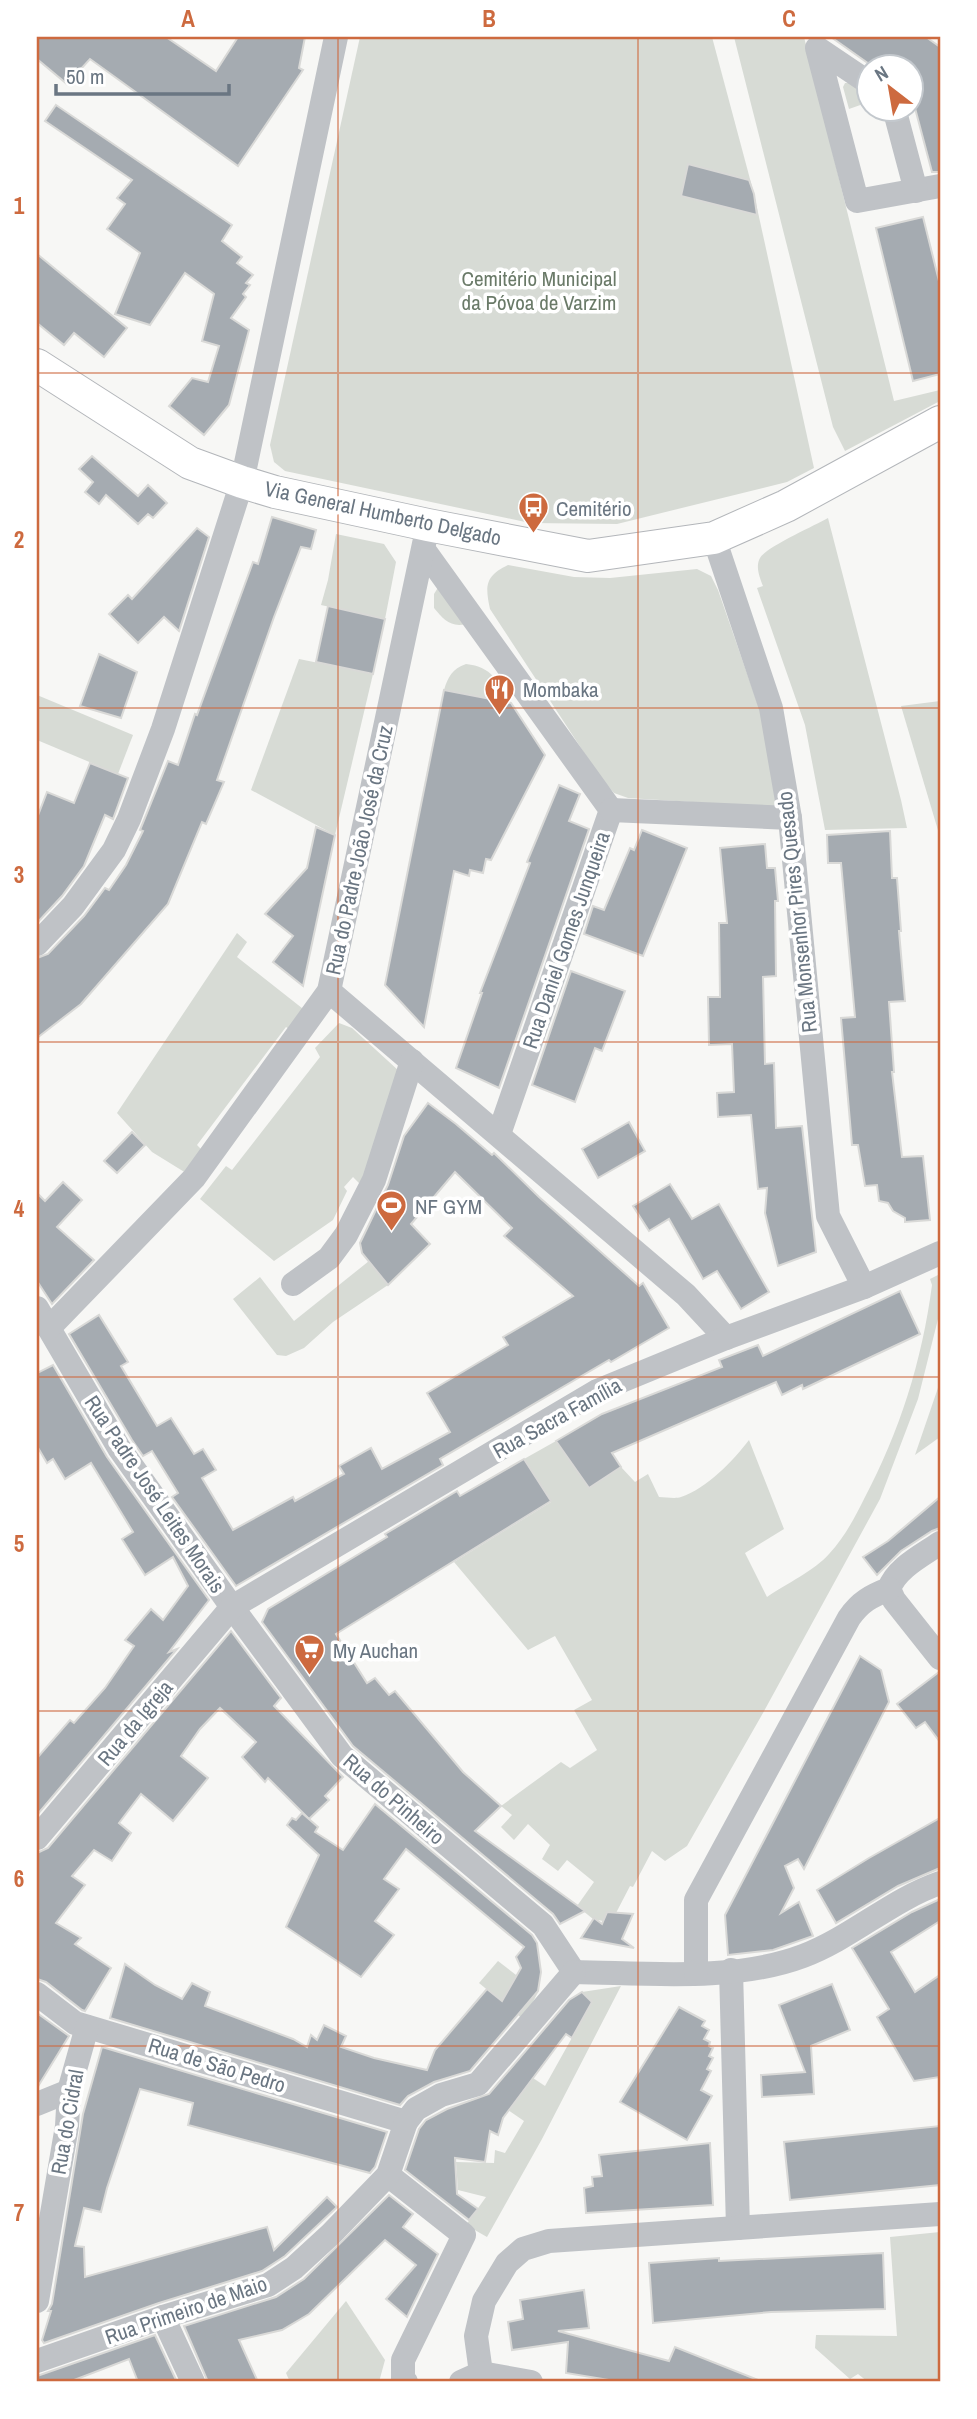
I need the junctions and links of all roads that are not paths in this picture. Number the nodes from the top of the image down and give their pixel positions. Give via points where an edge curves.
1 (336, 37) edge
2 (855, 74) edge
3 (901, 122) edge
4 (934, 189) edge
5 (37, 365) edge
6 (940, 422) edge
7 (242, 482) junction
8 (426, 538) junction
9 (714, 538) junction
10 (611, 810) junction
11 (790, 818) junction
12 (37, 944) edge
13 (328, 990) junction
14 (412, 1061) junction
15 (499, 1134) junction
16 (931, 1257) edge
17 (293, 1284) dead end
18 (864, 1287) junction
19 (43, 1318) edge
20 (726, 1338) junction
21 (940, 1543) edge
22 (889, 1589) junction
23 (232, 1607) junction
24 (940, 1658) edge
25 (37, 1838) edge
26 (940, 1883) edge
27 (731, 1970) junction
28 (574, 1972) junction
29 (696, 1973) junction
30 (37, 1994) edge
31 (87, 2027) junction
32 (69, 2091) junction
33 (37, 2104) edge
34 (406, 2122) junction
35 (388, 2175) junction
36 (940, 2214) edge
37 (738, 2228) junction
38 (37, 2301) edge
39 (163, 2317) junction
40 (37, 2361) edge
41 (471, 2378) edge
42 (194, 2382) edge
43 (406, 2382) edge
44 (531, 2382) edge

1 - 7 street
2 - 4 street via 817,48 857,201
3 - 4 street
5 - 7 main road, Via General Humberto Delgado via 190,463
6 - 9 main road, Via General Humberto Delgado via 786,506
7 - 8 main road, Via General Humberto Delgado
7 - 12 street via 163,729 129,819 92,882
8 - 9 main road, Via General Humberto Delgado via 588,556
8 - 10 street, Rua Daniel Gomes Junqueira
8 - 13 street, Rua do Padre João José da Cruz
9 - 11 street, Rua Monsenhor Pires Quesado via 771,708
10 - 11 street
10 - 15 street, Rua Daniel Gomes Junqueira
11 - 18 street, Rua Monsenhor Pires Quesado via 828,1216
13 - 14 street
13 - 19 street, Rua do Padre João José da Cruz via 194,1178
14 - 15 street
14 - 17 street via 374,1180 346,1235 328,1258
15 - 20 street via 686,1295
16 - 18 street, Rua Sacra Família
18 - 20 street, Rua Sacra Família
19 - 23 street, Rua Padre José Leites Morais via 119,1448
20 - 23 street, Rua Sacra Família via 597,1391
21 - 22 street via 899,1572
22 - 24 street
22 - 29 street via 859,1604 849,1618 696,1900
23 - 25 street, Rua da Igreja
23 - 28 street, Rua do Pinheiro via 342,1756 543,1925
26 - 27 street via 805,1955 767,1967
27 - 29 street
27 - 37 street
28 - 29 street
28 - 34 street, Rua Primeiro de Maio via 478,2084 428,2100
30 - 31 street, Rua de São Pedro
31 - 32 street, Rua do Cidral
31 - 34 street, Rua de São Pedro
32 - 33 street
32 - 38 street, Rua do Cidral
34 - 35 street, Rua Primeiro de Maio
35 - 39 street, Rua Primeiro de Maio via 294,2268 268,2285
35 - 43 street via 464,2235 403,2360
36 - 37 street
37 - 41 street via 549,2241 523,2249 507,2263 484,2301
39 - 40 street, Rua Primeiro de Maio
39 - 42 street
41 - 44 street

